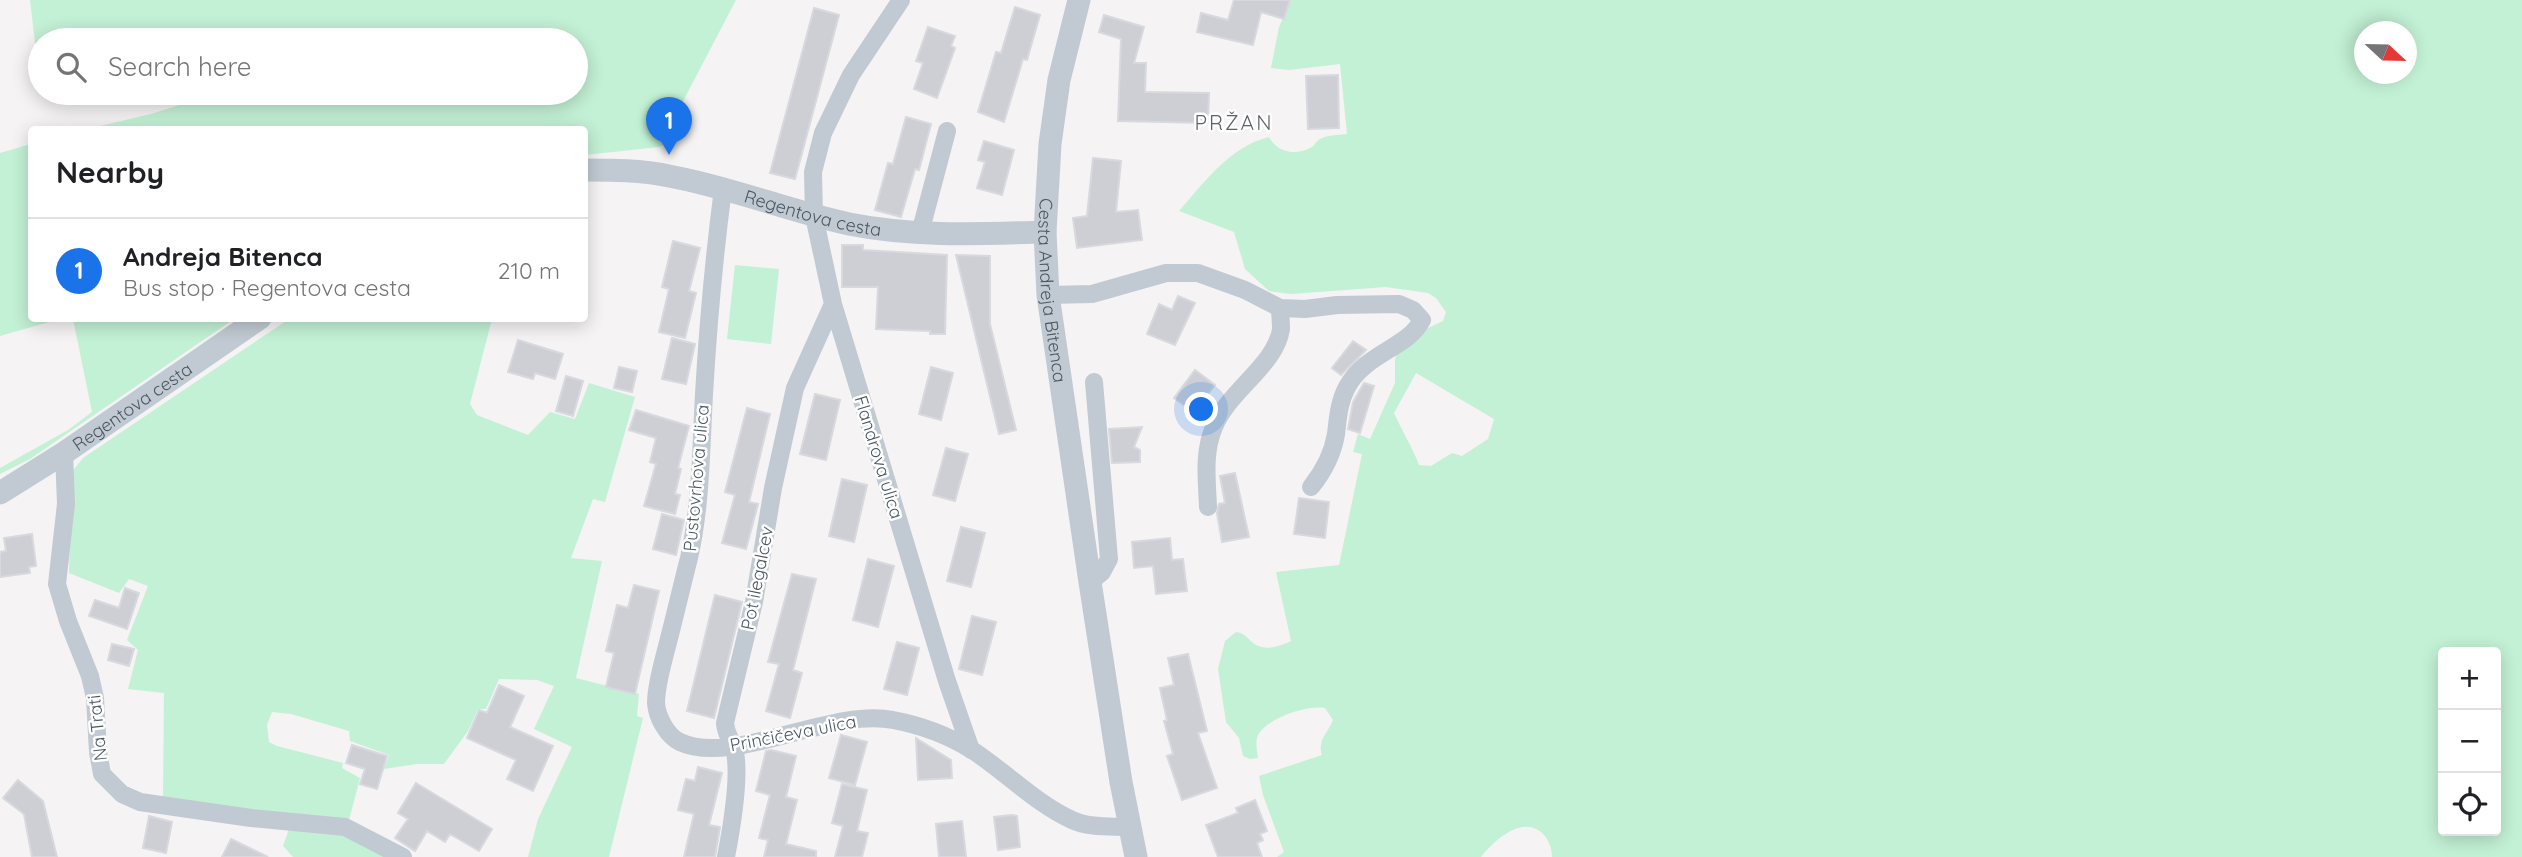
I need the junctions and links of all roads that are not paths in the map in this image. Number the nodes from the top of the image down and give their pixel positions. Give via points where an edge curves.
1 (901, 0) edge
2 (1078, 0) edge
3 (947, 131) dead end
4 (588, 170) edge
5 (723, 189) junction
6 (814, 216) junction
7 (1045, 232) junction
8 (920, 233) junction
9 (1048, 295) junction
10 (833, 303) junction
11 (1280, 307) junction
12 (254, 322) edge
13 (1094, 383) dead end
14 (64, 453) junction
15 (1311, 487) dead end
16 (0, 493) edge
17 (1208, 507) dead end
18 (1090, 582) junction
19 (692, 747) joint
20 (734, 747) junction
21 (971, 750) junction
22 (1129, 827) junction
23 (403, 857) edge
24 (726, 857) edge
25 (1136, 857) edge

1 - 6 street, Flandrova ulica via 852,75 823,133 813,172
2 - 7 street, Cesta Andreja Bitenca via 1051,135
3 - 8 street
4 - 5 street, Regentova cesta via 658,174
5 - 6 street, Regentova cesta
5 - 19 street, Pustovrhova ulica via 708,318 694,537 656,702 659,717 672,737
6 - 8 street, Regentova cesta
6 - 10 street, Flandrova ulica
7 - 8 street, Regentova cesta
7 - 9 street, Cesta Andreja Bitenca
9 - 11 street via 1092,294 1166,273 1198,273
9 - 18 street, Cesta Andreja Bitenca
10 - 20 street, Pot ilegalcev via 795,388 754,602 725,723 726,736
10 - 21 street, Flandrova ulica
11 - 15 street via 1399,304 1422,320 1416,331 1368,361 1348,385 1338,409 1329,457
11 - 17 street via 1273,353 1229,401 1214,427 1205,461
12 - 14 street, Regentova cesta
13 - 18 street, Cesta Andreja Bitenca via 1109,559
14 - 16 street, Regentova cesta
14 - 23 street, Na Trati via 66,504 57,584 90,676 102,774 121,794 140,802 345,827
18 - 22 street, Cesta Andreja Bitenca
19 - 20 street, Prinčičeva ulica
20 - 21 street, Prinčičeva ulica via 811,727 882,718 934,732
20 - 24 street, Pot ilegalcev via 732,825
21 - 22 street via 1072,820
22 - 25 street, Cesta Andreja Bitenca

